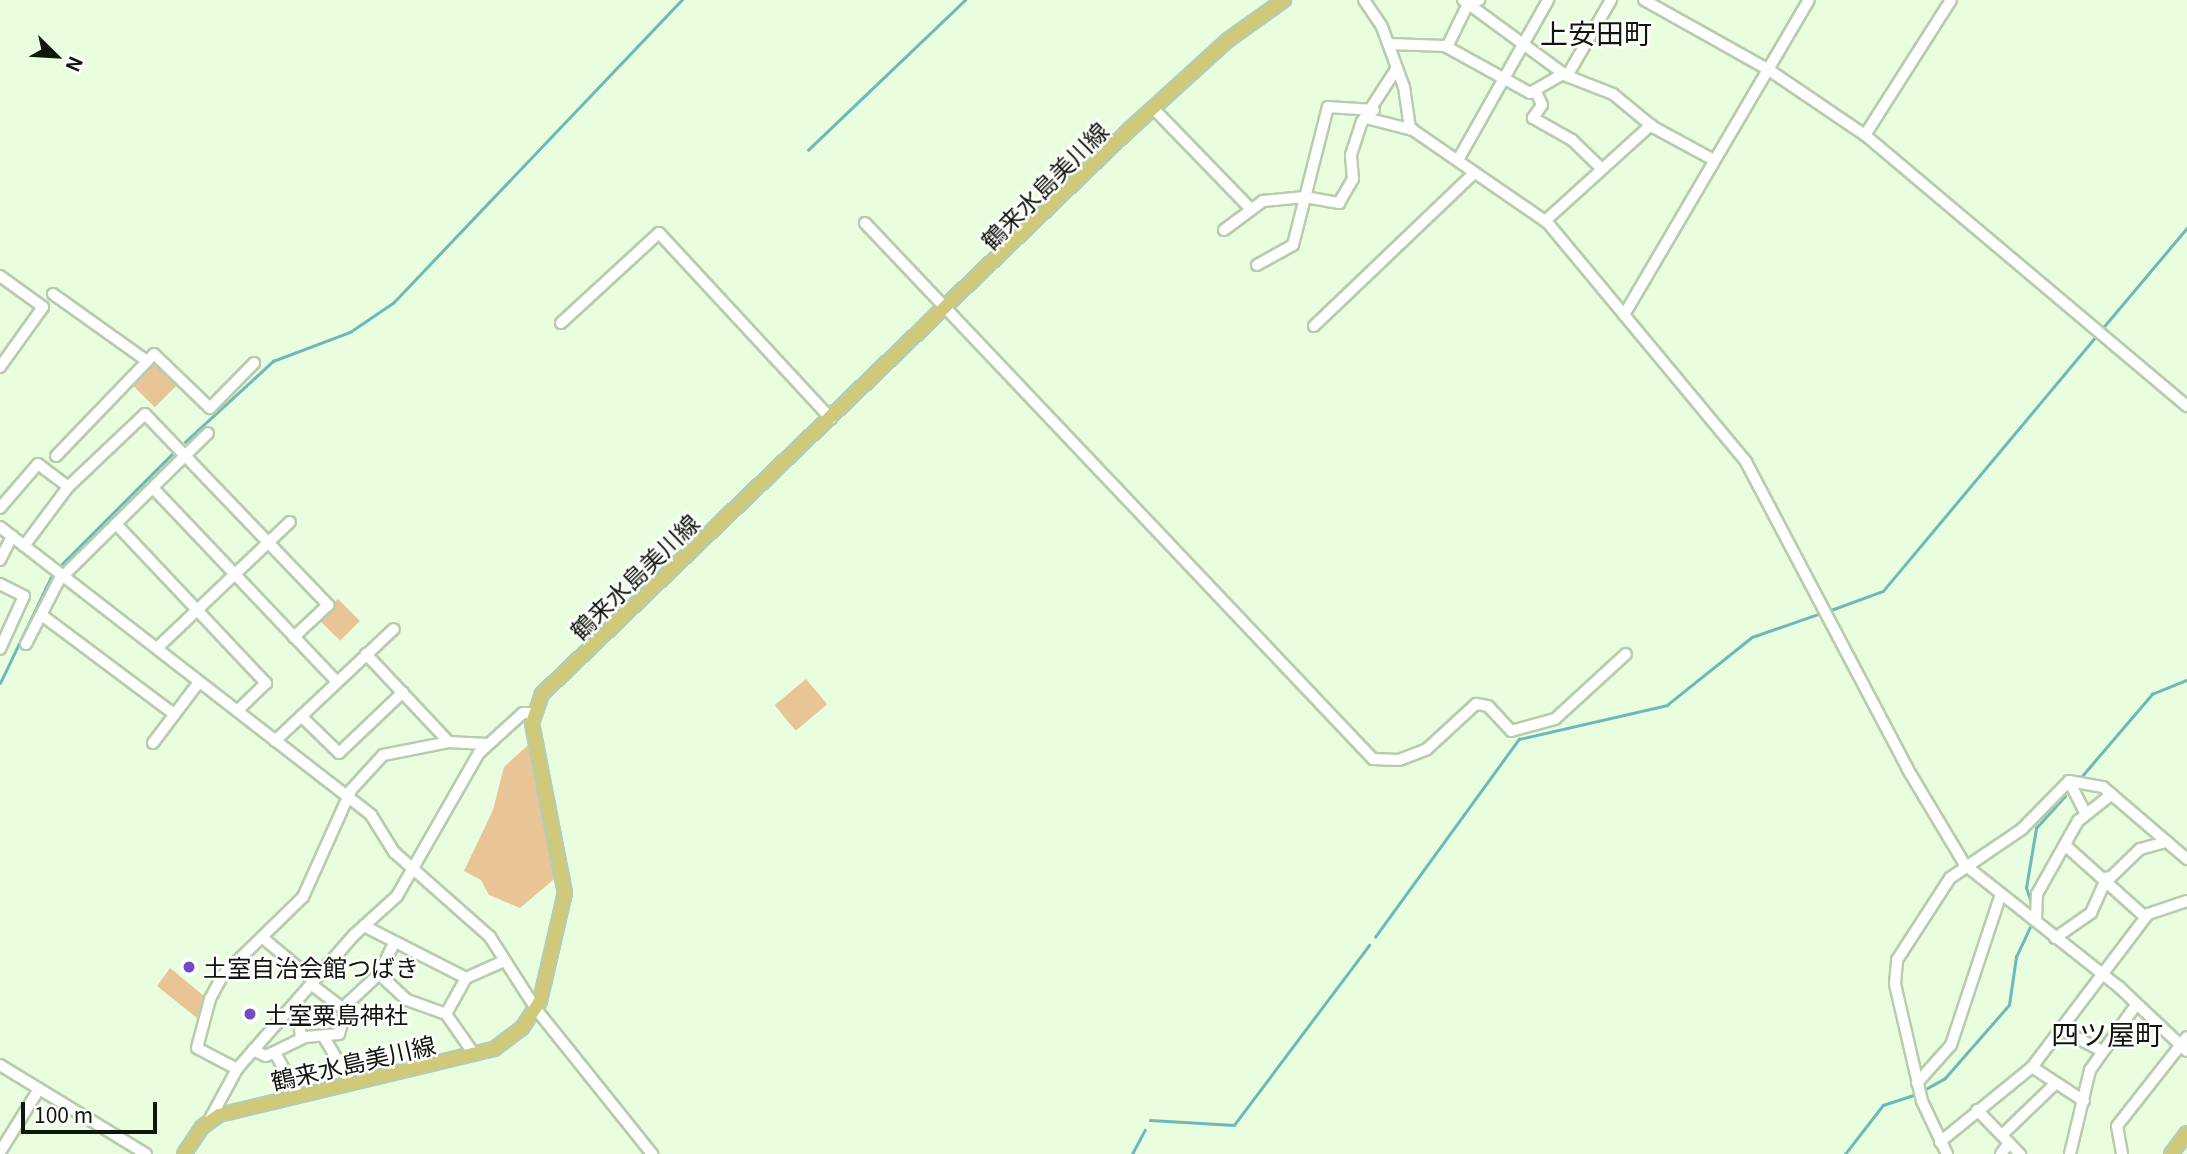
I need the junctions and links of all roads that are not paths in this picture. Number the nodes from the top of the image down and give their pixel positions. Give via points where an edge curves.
1 (1284, 0) edge
2 (1364, 0) edge
3 (1548, 0) edge
4 (1611, 0) edge
5 (1644, 0) edge
6 (1809, 0) edge
7 (1951, 0) edge
8 (1470, 1) edge
9 (1522, 41) junction
10 (1389, 44) junction
11 (1447, 47) junction
12 (1397, 68) junction
13 (1769, 70) junction
14 (1565, 74) junction
15 (1502, 79) junction
16 (1536, 92) junction
17 (1153, 108) junction
18 (1370, 114) junction
19 (1651, 125) junction
20 (1414, 130) junction
21 (1865, 135) junction
22 (1458, 160) junction
23 (1714, 160) junction
24 (1600, 167) junction
25 (1475, 173) junction
26 (1310, 197) junction
27 (1250, 208) junction
28 (1545, 221) junction
29 (865, 223) dead end
30 (1224, 230) dead end
31 (1257, 265) dead end
32 (0, 276) edge
33 (53, 294) dead end
34 (946, 310) junction
35 (1624, 315) junction
36 (561, 323) dead end
37 (1314, 326) dead end
38 (147, 361) junction
39 (254, 363) dead end
40 (0, 367) edge
41 (2187, 406) edge
42 (831, 419) junction
43 (208, 433) dead end
44 (187, 454) junction
45 (56, 456) dead end
46 (68, 487) junction
47 (153, 488) junction
48 (0, 508) edge
49 (290, 522) dead end
50 (116, 524) junction
51 (0, 527) edge
52 (12, 536) junction
53 (269, 542) junction
54 (24, 546) junction
55 (0, 560) edge
56 (57, 572) junction
57 (233, 573) junction
58 (0, 584) edge
59 (196, 609) junction
60 (43, 616) junction
61 (394, 629) dead end
62 (295, 637) junction
63 (26, 644) dead end
64 (157, 648) junction
65 (0, 649) edge
66 (366, 654) junction
67 (1626, 654) dead end
68 (199, 682) junction
69 (337, 682) junction
70 (402, 692) junction
71 (237, 711) junction
72 (533, 713) junction
73 (174, 714) junction
74 (301, 716) junction
75 (275, 741) junction
76 (449, 742) junction
77 (153, 743) dead end
78 (487, 744) junction
79 (2069, 781) junction
80 (2112, 794) junction
81 (347, 797) junction
82 (2085, 812) junction
83 (2167, 842) junction
84 (2066, 846) junction
85 (2187, 859) edge
86 (1965, 865) junction
87 (414, 870) junction
88 (2108, 878) junction
89 (2001, 894) junction
90 (2187, 901) edge
91 (2145, 917) junction
92 (2036, 921) junction
93 (364, 926) junction
94 (262, 938) junction
95 (2055, 938) junction
96 (393, 944) junction
97 (504, 961) junction
98 (379, 974) junction
99 (466, 978) junction
100 (2103, 978) junction
101 (313, 983) junction
102 (297, 1001) junction
103 (2136, 1005) junction
104 (536, 1009) junction
105 (345, 1010) junction
106 (446, 1014) junction
107 (2062, 1030) junction
108 (265, 1036) junction
109 (301, 1038) junction
110 (325, 1039) junction
111 (2185, 1045) edge
112 (253, 1050) junction
113 (2102, 1051) junction
114 (277, 1052) junction
115 (474, 1054) junction
116 (0, 1065) edge
117 (2032, 1067) junction
118 (237, 1069) junction
119 (351, 1083) junction
120 (1917, 1083) junction
121 (2053, 1086) junction
122 (39, 1089) junction
123 (299, 1096) junction
124 (2084, 1101) junction
125 (1977, 1110) junction
126 (210, 1119) junction
127 (2187, 1133) edge
128 (2005, 1139) junction
129 (1940, 1142) junction
130 (0, 1152) edge
131 (146, 1154) edge
132 (184, 1154) edge
133 (652, 1154) edge
134 (1947, 1154) edge
135 (2001, 1154) edge
136 (2020, 1154) edge
137 (2070, 1154) edge
138 (2122, 1154) edge
139 (2171, 1154) edge

1 - 17 main road, 鶴来水島美川線
2 - 10 street
3 - 9 street
4 - 14 street
5 - 13 street
6 - 13 street
7 - 21 street
8 - 9 street
8 - 11 street
9 - 14 street
9 - 15 street
10 - 11 street
10 - 12 street
11 - 15 street
12 - 18 street
12 - 20 street
13 - 21 street
13 - 23 street
14 - 16 street
14 - 19 street via 1613,94
15 - 16 street
15 - 22 street
16 - 24 street via 1542,105 1533,118 1572,140
17 - 27 street
17 - 34 main road, 鶴来水島美川線
18 - 20 street
18 - 26 street via 1351,155 1347,192 1335,204
18 - 26 street via 1328,107
19 - 23 street
19 - 24 street
20 - 22 street
21 - 41 street
22 - 25 street
23 - 35 street
24 - 28 street
25 - 28 street
25 - 37 street
26 - 27 street
26 - 31 street via 1293,245
27 - 30 street
28 - 35 street
29 - 34 street
32 - 40 street via 43,307
33 - 38 street
34 - 42 main road, 鶴来水島美川線
34 - 67 street via 1373,759 1399,760 1427,750 1476,704 1488,706 1511,731 1555,719
35 - 86 street via 1746,462
36 - 42 street via 659,233
38 - 39 street via 155,354 210,408
38 - 45 street
42 - 72 main road, 鶴来水島美川線 via 557,678
43 - 44 street
44 - 46 street via 145,414
44 - 47 street
44 - 53 street
46 - 48 street via 38,464
46 - 54 street
47 - 50 street
47 - 57 street
49 - 53 street
50 - 56 street
50 - 59 street
51 - 52 street
52 - 54 street
52 - 55 street
53 - 57 street
53 - 62 street via 328,605
54 - 56 street
56 - 60 street
56 - 64 street
57 - 59 street
57 - 62 street
58 - 65 street via 24,596
59 - 64 street
59 - 71 street via 266,683
60 - 63 street
60 - 73 street
61 - 66 street
62 - 69 street
64 - 68 street
66 - 69 street
66 - 70 street
68 - 71 street
68 - 73 street
69 - 74 street
70 - 74 street via 339,753
70 - 76 street
71 - 75 street
72 - 78 street via 523,713
72 - 104 main road, 鶴来水島美川線 via 565,873 560,925
73 - 77 street
74 - 75 street
75 - 81 street
76 - 78 street
76 - 81 street via 383,755
78 - 87 street
79 - 80 street
79 - 82 street
79 - 86 street via 2022,829
80 - 82 street
80 - 83 street
81 - 87 street via 371,815
81 - 94 street via 303,897
82 - 84 street
83 - 85 street
83 - 88 street via 2140,849
84 - 88 street
84 - 92 street via 2037,894
86 - 89 street
86 - 120 street via 1916,925 1897,960 1897,1011
87 - 93 street via 397,896
87 - 97 street via 490,937
88 - 91 street
88 - 95 street via 2091,913
89 - 92 street
89 - 120 street via 1947,1056
90 - 91 street
91 - 100 street
92 - 95 street
93 - 96 street
93 - 101 street
94 - 101 street
94 - 118 street via 223,975 197,1043 202,1054
95 - 100 street
96 - 98 street
96 - 99 street
97 - 99 street
97 - 104 street
98 - 105 street
98 - 106 street via 407,1000
99 - 106 street
100 - 103 street
100 - 107 street
101 - 102 street
101 - 105 street
102 - 108 street
102 - 109 street
103 - 111 street
103 - 113 street
104 - 115 main road, 鶴来水島美川線 via 508,1040
104 - 133 street
105 - 110 street via 344,1029
106 - 115 street
107 - 113 street
107 - 117 street
108 - 112 street
108 - 114 street
109 - 110 street
109 - 114 street
110 - 119 street
111 - 138 street via 2117,1126
112 - 114 street
112 - 118 street
113 - 124 street
114 - 123 street
115 - 119 main road, 鶴来水島美川線
116 - 122 street
117 - 121 street
117 - 125 street
118 - 126 street
119 - 123 main road, 鶴来水島美川線
120 - 129 street
121 - 124 street
121 - 128 street
122 - 130 street
122 - 131 street
123 - 126 main road, 鶴来水島美川線
124 - 137 street via 2070,1133
125 - 128 street
125 - 129 street
126 - 132 main road
127 - 139 main road
128 - 135 street
128 - 136 street
129 - 134 street

